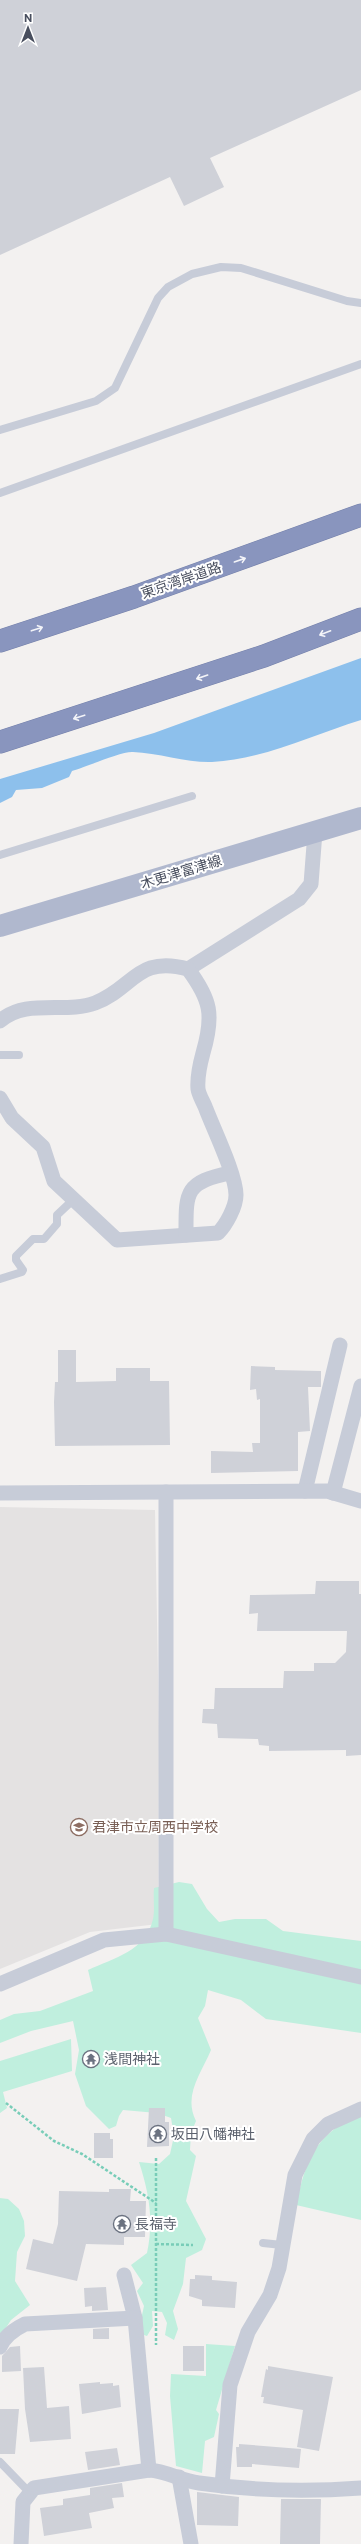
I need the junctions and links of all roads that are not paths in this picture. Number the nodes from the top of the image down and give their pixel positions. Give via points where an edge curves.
1 (361, 303) edge
2 (361, 364) edge
3 (0, 430) edge
4 (0, 493) edge
5 (361, 515) edge
6 (361, 619) edge
7 (0, 641) edge
8 (0, 742) edge
9 (192, 796) dead end
10 (361, 818) edge
11 (315, 832) junction
12 (0, 855) edge
13 (0, 926) edge
14 (188, 969) junction
15 (0, 1021) edge
16 (0, 1055) edge
17 (19, 1055) dead end
18 (0, 1098) edge
19 (230, 1173) junction
20 (74, 1199) junction
21 (186, 1235) junction
22 (0, 1279) edge
23 (340, 1344) dead end
24 (361, 1386) edge
25 (357, 1422) edge
26 (305, 1491) junction
27 (166, 1492) junction
28 (0, 1493) edge
29 (333, 1493) junction
30 (361, 1500) edge
31 (166, 1934) junction
32 (361, 1977) edge
33 (0, 1984) edge
34 (361, 2109) edge
35 (263, 2243) dead end
36 (282, 2245) junction
37 (124, 2275) dead end
38 (135, 2318) junction
39 (0, 2347) edge
40 (0, 2462) edge
41 (149, 2470) junction
42 (179, 2477) junction
43 (222, 2486) junction
44 (361, 2488) edge
45 (29, 2492) junction
46 (21, 2544) edge
47 (191, 2544) edge

1 - 3 lane via 241,268 221,267 192,274 168,286 158,298 114,388 96,401
2 - 4 lane
7 -> 5 highway, 東京湾岸道路 via 134,597
6 -> 8 highway via 249,661
9 - 12 lane
10 - 11 main road, 木更津富津線
11 - 13 main road, 木更津富津線
11 - 14 street via 312,880 299,899
14 - 15 street via 175,965 151,966 95,1003 81,1007 22,1010
14 - 19 street via 203,989 210,1012 209,1032 200,1065 198,1090
16 - 17 lane
18 - 20 street via 12,1118 43,1147 47,1154 50,1175
19 - 21 street via 212,1176 190,1190 186,1203
19 - 21 street via 236,1194 235,1204 223,1228 218,1233
20 - 21 street via 117,1240
20 - 22 lane via 57,1216 57,1224 44,1239 33,1239 16,1256 22,1272
23 - 26 street
24 - 25 street
25 - 29 street
26 - 27 street
26 - 29 street
27 - 28 street
27 - 31 street
29 - 30 street
31 - 32 street
31 - 33 street via 104,1940
34 - 36 street via 328,2124 313,2139 295,2175
35 - 36 lane
36 - 43 street via 270,2295 248,2332 230,2385
37 - 38 street
38 - 39 street via 25,2324 17,2328
38 - 41 street
40 - 45 lane
41 - 42 street
41 - 45 street via 34,2488
42 - 43 street via 196,2483
42 - 47 street
43 - 44 street via 304,2492
45 - 46 street via 23,2502

